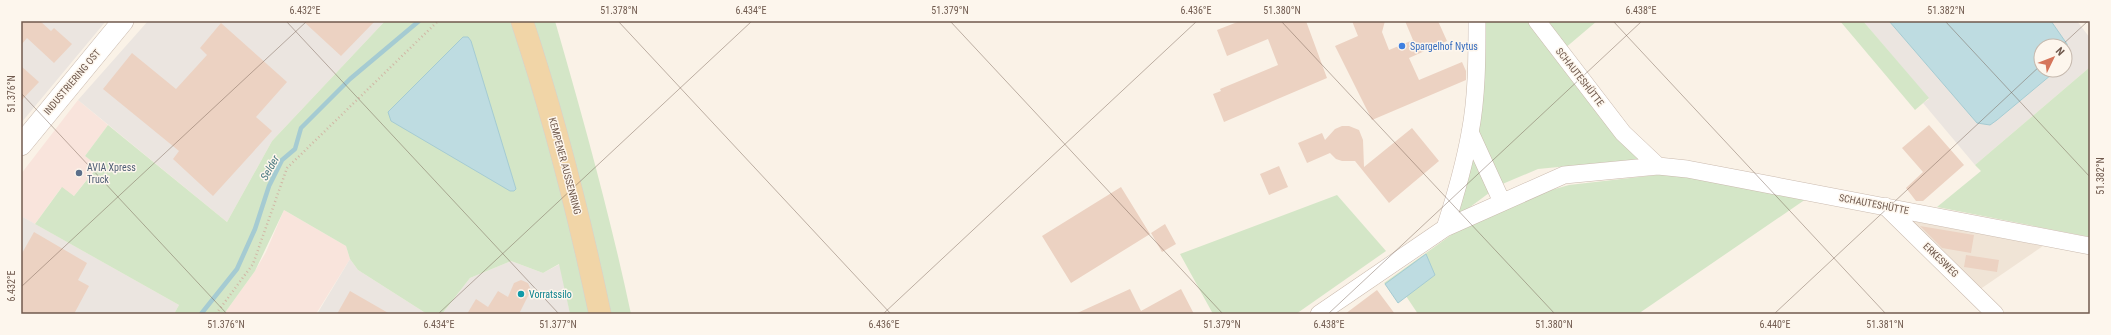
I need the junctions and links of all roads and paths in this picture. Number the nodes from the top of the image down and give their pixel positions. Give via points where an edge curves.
1 (124, 21) edge
2 (438, 21) edge
3 (522, 21) edge
4 (1478, 21) edge
5 (1537, 21) edge
6 (1470, 132) junction
7 (21, 145) edge
8 (1658, 166) junction
9 (1502, 202) junction
10 (1886, 206) junction
11 (1445, 228) junction
12 (2090, 246) edge
13 (216, 314) edge
14 (600, 314) edge
15 (1320, 314) edge
16 (1995, 314) edge

1 - 7 street, INDUSTRIERING OST
2 - 13 path via 288,168 253,264
3 - 14 main road, KEMPENER AUSSENRING via 565,165
4 - 6 street via 1476,79
5 - 8 street, SCHAUTESHÜTTE via 1623,133
6 - 9 street
6 - 11 street via 1458,187
8 - 9 street, SCHAUTESHÜTTE via 1564,175
8 - 10 street, SCHAUTESHÜTTE via 1687,169
9 - 11 street, SCHAUTESHÜTTE
10 - 12 street, SCHAUTESHÜTTE
10 - 16 street, ERKESWEG
11 - 15 street, SCHAUTESHÜTTE

